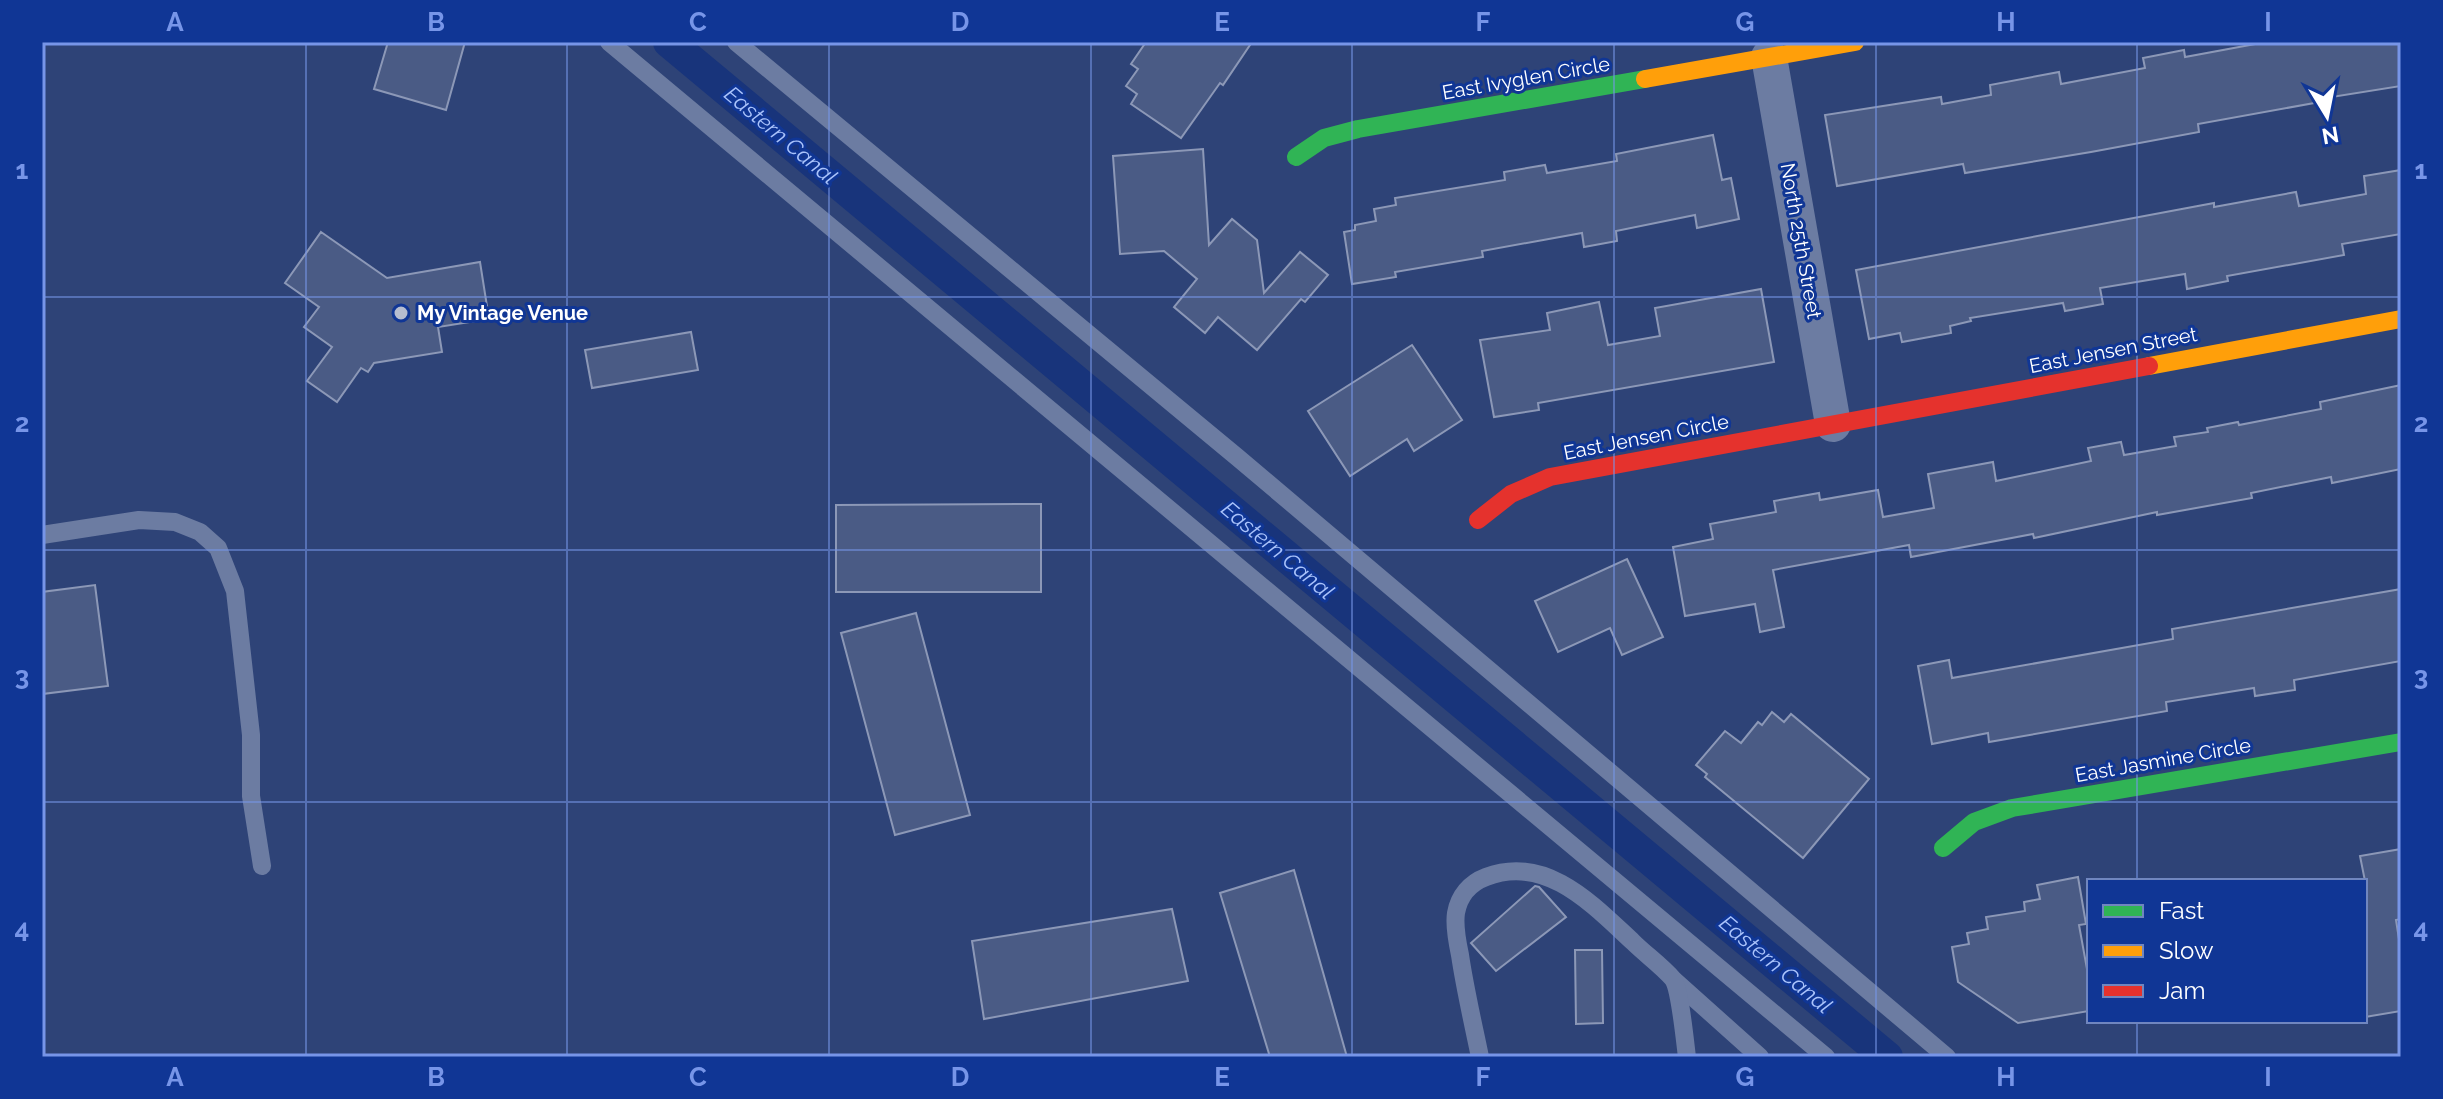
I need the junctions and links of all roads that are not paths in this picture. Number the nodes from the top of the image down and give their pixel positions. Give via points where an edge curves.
1 (609, 42) edge
2 (736, 42) edge
3 (1855, 42) edge
4 (1769, 57) junction
5 (1296, 157) dead end
6 (2401, 319) edge
7 (1833, 424) junction
8 (1478, 520) dead end
9 (42, 535) edge
10 (2401, 742) edge
11 (1943, 848) dead end
12 (262, 866) dead end
13 (1675, 981) junction
14 (1480, 1057) edge
15 (1687, 1057) edge
16 (1760, 1057) edge
17 (1826, 1057) edge
18 (1947, 1057) edge

1 - 17 lane
2 - 18 lane
3 - 4 street, East Ivyglen Circle
4 - 5 street, East Ivyglen Circle via 1340,133
4 - 7 street, North 25th Street
6 - 7 street, East Jensen Street
7 - 8 street, East Jensen Circle via 1550,477 1511,492
9 - 12 lane via 139,520 175,522 200,532 218,548 235,591 251,735 251,796
10 - 11 street, East Jasmine Circle via 1993,812
13 - 14 lane via 1604,915 1554,878 1515,870 1480,879 1468,888 1456,915
13 - 15 lane
13 - 16 lane

